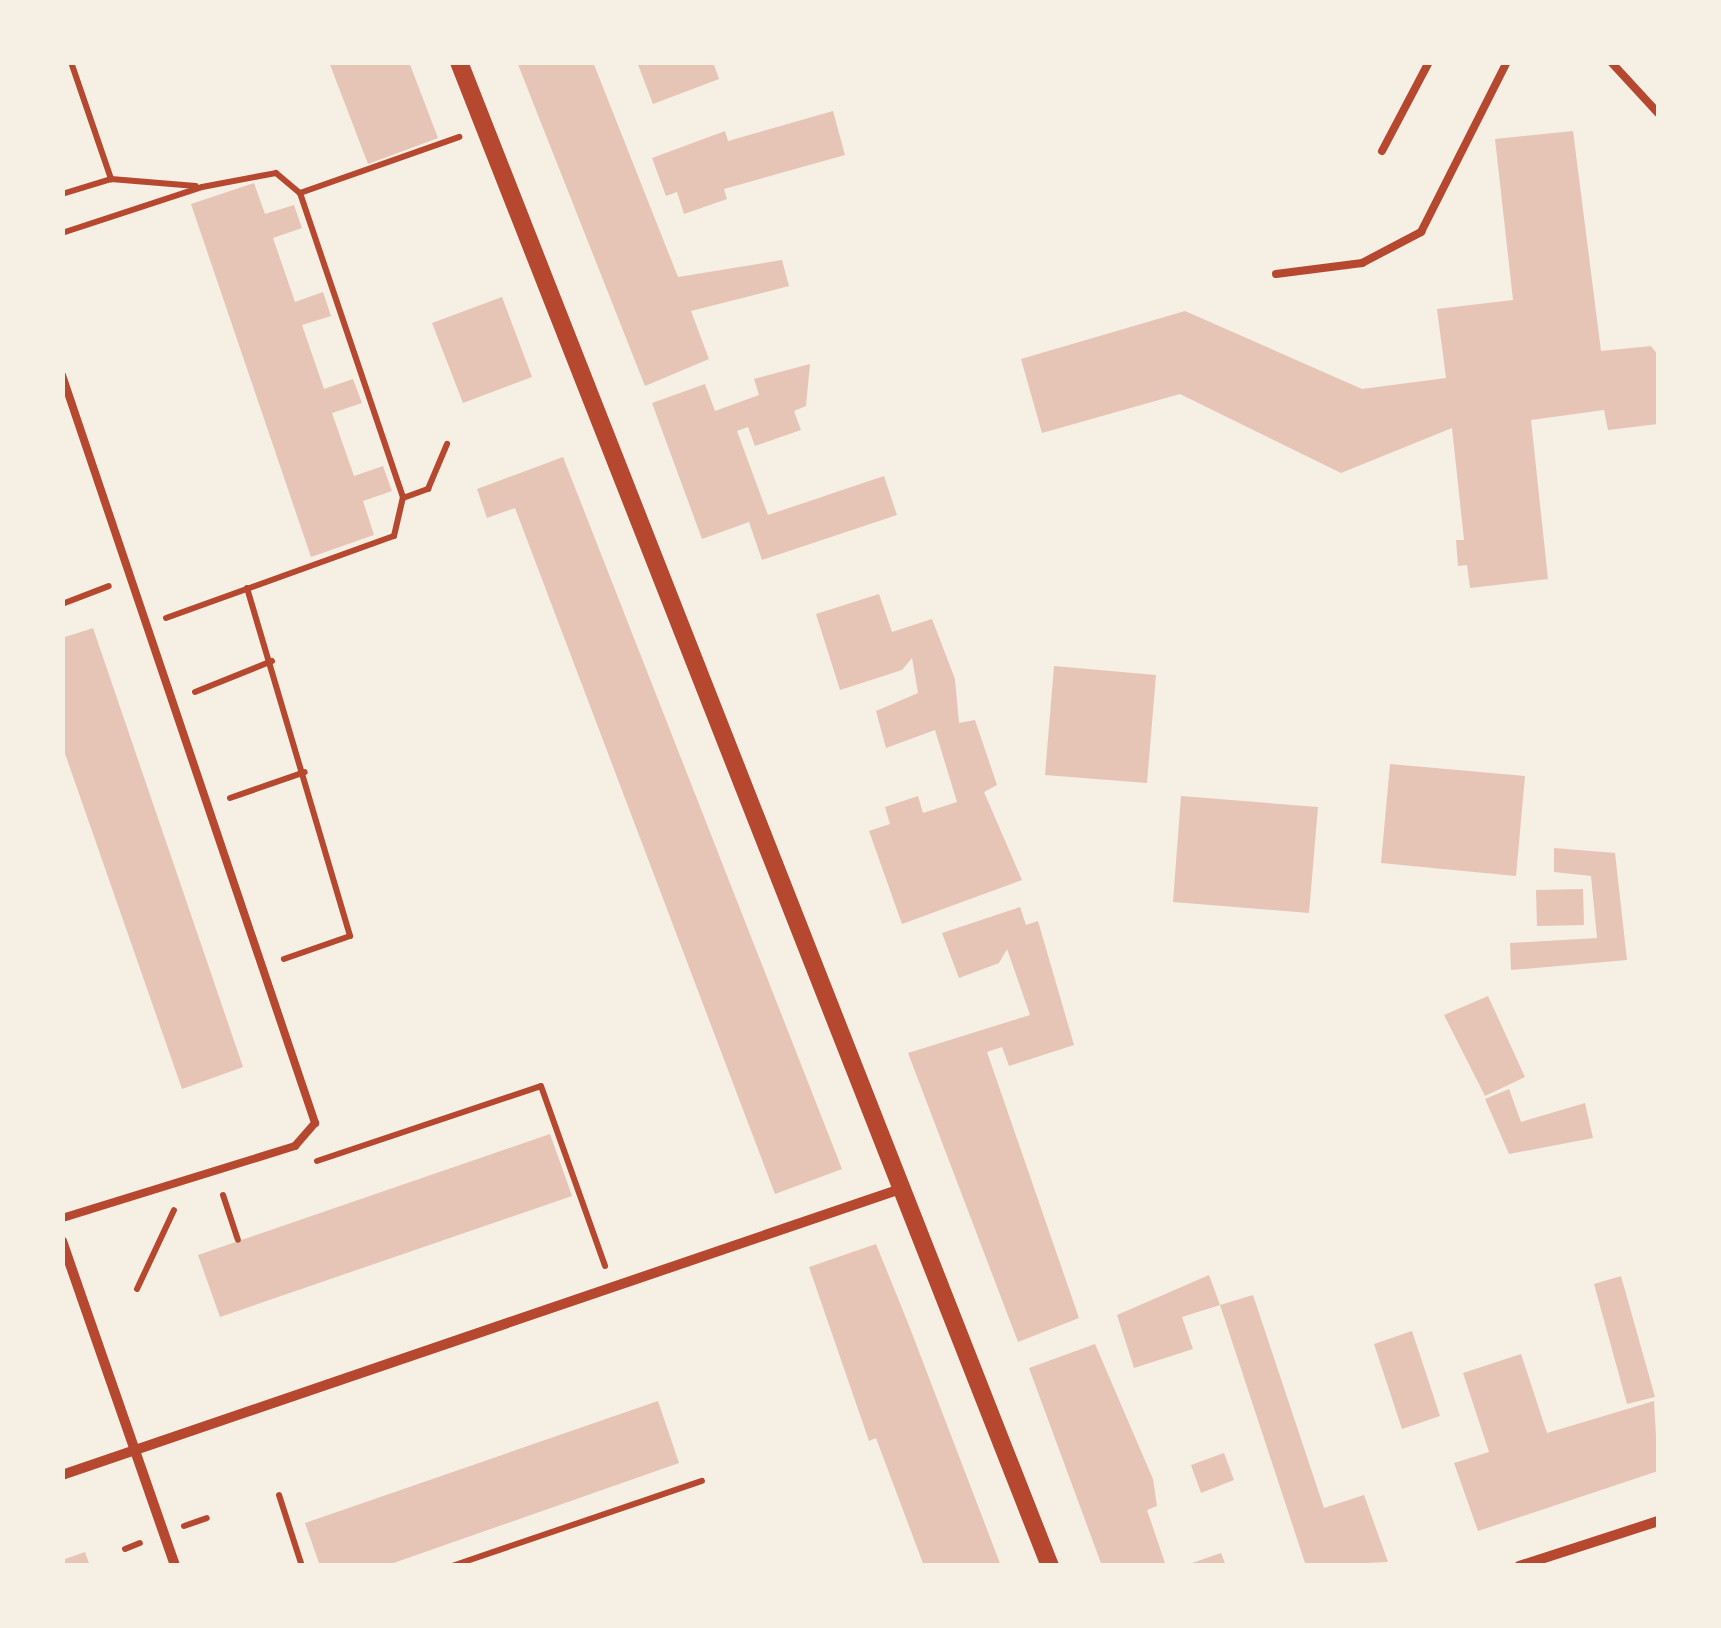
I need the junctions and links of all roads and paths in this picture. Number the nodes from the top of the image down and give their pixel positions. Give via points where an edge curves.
1 (70, 62) edge
2 (459, 62) edge
3 (1428, 62) edge
4 (1507, 62) edge
5 (1611, 62) edge
6 (1658, 113) edge
7 (460, 136) dead end
8 (1382, 150) dead end
9 (110, 179) junction
10 (202, 187) junction
11 (300, 193) junction
12 (62, 194) edge
13 (62, 233) edge
14 (1276, 274) dead end
15 (62, 375) edge
16 (448, 444) dead end
17 (403, 498) junction
18 (134, 577) junction
19 (246, 588) junction
20 (62, 604) edge
21 (151, 624) junction
22 (272, 660) junction
23 (177, 700) junction
24 (304, 772) junction
25 (210, 804) junction
26 (266, 966) junction
27 (297, 1168) dead end
28 (217, 1174) junction
29 (241, 1187) dead end
30 (903, 1188) junction
31 (222, 1194) junction
32 (206, 1199) dead end
33 (190, 1204) dead end
34 (174, 1210) junction
35 (155, 1216) dead end
36 (62, 1218) edge
37 (238, 1240) dead end
38 (62, 1241) edge
39 (606, 1267) dead end
40 (137, 1289) dead end
41 (136, 1450) junction
42 (62, 1476) edge
43 (702, 1481) dead end
44 (279, 1495) dead end
45 (1658, 1521) edge
46 (175, 1566) edge
47 (302, 1566) edge
48 (452, 1566) edge
49 (1050, 1566) edge
50 (1519, 1566) edge

1 - 9 path
2 - 30 street
3 - 8 lane
4 - 14 lane via 1422,232 1362,263
5 - 6 lane
7 - 11 path
9 - 10 path
9 - 12 path
10 - 11 path via 276,174
10 - 13 path
11 - 17 path
15 - 18 lane
16 - 17 path via 428,489
17 - 19 path via 394,536
18 - 20 path
18 - 21 lane
19 - 21 path
19 - 22 path
21 - 23 lane
22 - 23 path
22 - 24 path
23 - 25 lane
24 - 25 path
24 - 26 path via 350,936
25 - 26 lane
26 - 28 lane via 315,1123 294,1146
27 - 39 path via 541,1086
28 - 31 path
28 - 36 lane
29 - 31 path
30 - 41 street
30 - 49 street
31 - 32 path
31 - 37 path
33 - 34 path
34 - 35 path
34 - 40 path
38 - 41 street
41 - 42 street
41 - 46 street
43 - 48 path
44 - 47 path
45 - 50 street

